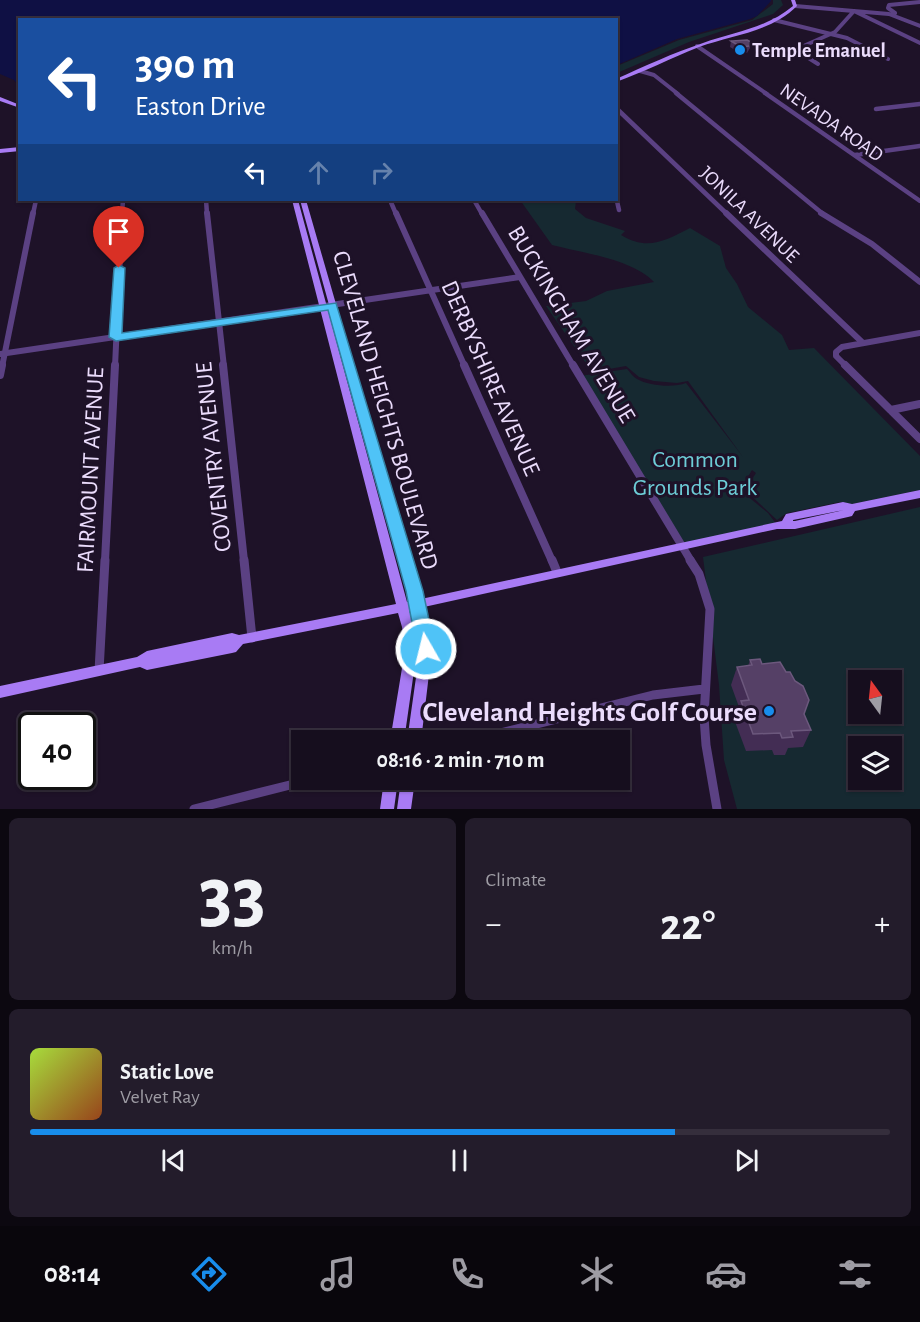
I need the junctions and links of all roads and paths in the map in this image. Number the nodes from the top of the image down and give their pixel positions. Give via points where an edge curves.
1 (792, 0) edge
2 (920, 2) edge
3 (837, 4) dead end
4 (795, 6) junction
5 (828, 9) junction
6 (854, 10) junction
7 (892, 14) junction
8 (774, 20) junction
9 (920, 26) edge
10 (831, 34) junction
11 (920, 43) edge
12 (697, 46) junction
13 (888, 59) dead end
14 (818, 64) dead end
15 (640, 71) junction
16 (618, 80) edge
17 (2, 101) edge
18 (920, 104) edge
19 (18, 106) edge
20 (618, 110) edge
21 (876, 110) dead end
22 (920, 146) edge
23 (18, 150) edge
24 (0, 152) edge
25 (855, 155) junction
26 (919, 200) edge
27 (36, 201) edge
28 (123, 201) edge
29 (206, 201) edge
30 (295, 201) edge
31 (303, 201) edge
32 (390, 201) edge
33 (475, 201) edge
34 (617, 201) edge
35 (619, 210) dead end
36 (305, 224) junction
37 (520, 277) junction
38 (920, 282) edge
39 (431, 291) junction
40 (327, 306) junction
41 (218, 322) junction
42 (920, 333) edge
43 (116, 337) junction
44 (863, 343) junction
45 (2, 354) edge
46 (0, 375) edge
47 (920, 404) edge
48 (891, 410) junction
49 (367, 426) junction
50 (356, 428) junction
51 (920, 439) edge
52 (920, 494) edge
53 (683, 545) junction
54 (557, 572) junction
55 (418, 604) junction
56 (404, 607) junction
57 (246, 639) junction
58 (99, 671) junction
59 (704, 689) junction
60 (0, 692) edge
61 (399, 730) edge
62 (415, 730) edge
63 (512, 730) edge
64 (291, 785) edge
65 (390, 790) edge
66 (407, 790) edge
67 (194, 809) edge
68 (387, 809) edge
69 (404, 809) edge
70 (717, 809) edge

1 - 4 street
2 - 7 street via 889,5 895,13
3 - 5 street
4 - 5 street
4 - 8 street
5 - 6 street
6 - 7 street
6 - 10 street
6 - 11 street
7 - 9 street
8 - 10 street
8 - 12 street
10 - 13 street via 852,39
10 - 14 street via 798,50
12 - 15 street
12 - 25 street, NEVADA ROAD
15 - 16 street
15 - 38 street via 654,75 830,220 872,244
17 - 19 street
18 - 21 street
20 - 44 street, JONILA AVENUE
22 - 25 street
23 - 24 street
25 - 26 street, NEVADA ROAD
27 - 45 street
28 - 43 street, FAIRMOUNT AVENUE
29 - 41 street, COVENTRY AVENUE
30 - 36 street, CLEVELAND HEIGHTS BOULEVARD
31 - 36 street, CLEVELAND HEIGHTS BOULEVARD
32 - 39 street, DERBYSHIRE AVENUE
33 - 37 street, BUCKINGHAM AVENUE
34 - 35 street
36 - 40 street, CLEVELAND HEIGHTS BOULEVARD
37 - 39 street
37 - 53 street, BUCKINGHAM AVENUE
39 - 40 street
39 - 54 street, DERBYSHIRE AVENUE
40 - 41 street
40 - 49 street, CLEVELAND HEIGHTS BOULEVARD
40 - 50 street, CLEVELAND HEIGHTS BOULEVARD
41 - 43 street
41 - 57 street, COVENTRY AVENUE
42 - 44 street
43 - 45 street
43 - 58 street, FAIRMOUNT AVENUE
44 - 48 street via 842,347 836,353
45 - 46 street
47 - 48 street
48 - 51 street
49 - 50 street
49 - 55 street, CLEVELAND HEIGHTS BOULEVARD
50 - 56 street, CLEVELAND HEIGHTS BOULEVARD
52 - 53 street via 795,525 786,523
53 - 54 street
53 - 59 street, BUCKINGHAM AVENUE via 699,574 710,609
54 - 55 street
55 - 56 street
55 - 62 street, CLEVELAND HEIGHTS BOULEVARD via 426,649
56 - 57 street
56 - 61 street, CLEVELAND HEIGHTS BOULEVARD via 411,650
57 - 58 street via 232,648
58 - 60 street
59 - 63 street via 653,695
59 - 70 street, BUCKINGHAM AVENUE via 706,745
64 - 67 street
65 - 68 street
66 - 69 street

